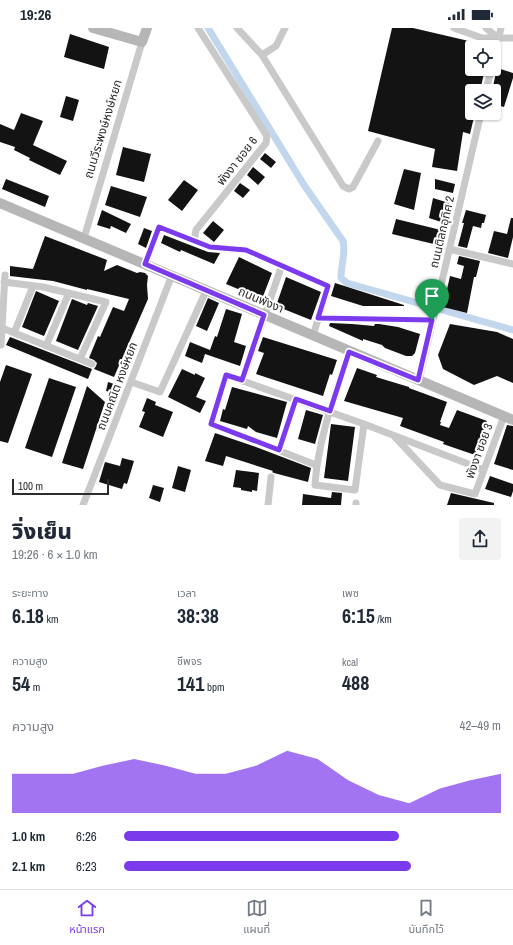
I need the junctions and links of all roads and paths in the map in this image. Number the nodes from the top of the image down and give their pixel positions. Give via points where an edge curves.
1 (93, 28) edge
2 (147, 28) edge
3 (198, 28) edge
4 (237, 28) edge
5 (285, 28) edge
6 (454, 28) edge
7 (486, 28) edge
8 (501, 28) edge
9 (498, 38) junction
10 (513, 38) edge
11 (142, 42) junction
12 (262, 55) junction
13 (479, 120) edge
14 (378, 141) dead end
15 (0, 204) edge
16 (84, 238) junction
17 (194, 241) junction
18 (449, 249) junction
19 (145, 264) junction
20 (513, 264) edge
21 (282, 265) junction
22 (172, 275) junction
23 (33, 286) junction
24 (206, 291) junction
25 (69, 293) junction
26 (1, 309) edge
27 (264, 315) junction
28 (433, 317) junction
29 (318, 318) junction
30 (2, 328) junction
31 (14, 333) junction
32 (312, 336) junction
33 (1, 345) dead end
34 (46, 346) junction
35 (349, 352) junction
36 (80, 359) junction
37 (92, 364) dead end
38 (242, 380) junction
39 (418, 380) junction
40 (131, 382) junction
41 (296, 399) junction
42 (330, 411) junction
43 (508, 418) edge
44 (364, 424) junction
45 (392, 434) junction
46 (279, 450) junction
47 (316, 465) junction
48 (484, 470) junction
49 (271, 477) dead end
50 (83, 505) edge
51 (268, 505) edge

1 - 11 street
2 - 11 street, ถนนวีระพงษ์หงษ์หยก
3 - 17 street, พังงา ซอย 6 via 267,136 266,143 196,230
4 - 12 street
5 - 12 street via 276,46
6 - 9 street via 482,38
7 - 9 street
8 - 9 street
9 - 10 street
11 - 16 street, ถนนวีระพงษ์หงษ์หยก
12 - 14 street via 343,186 348,189 353,187
13 - 18 street, ถนนติลกอุทิศ 2
15 - 16 street, ถนนพังงา
16 - 19 street, ถนนพังงา
17 - 19 street via 159,227
17 - 21 street via 210,247 246,250
18 - 20 street
18 - 28 street, ถนนติลกอุทิศ 2
19 - 22 street, ถนนพังงา
21 - 27 street
21 - 29 street via 328,286
22 - 24 street, ถนนพังงา
22 - 40 street, ถนนคณิต หงษ์หยก
23 - 25 street
23 - 26 street via 4,279
23 - 31 street
24 - 27 street, ถนนพังงา
24 - 40 street via 160,392
25 - 34 street
25 - 36 street via 106,302
26 - 30 street
27 - 32 street, ถนนพังงา
27 - 38 street
28 - 29 street
28 - 39 street, ถนนติลกอุทิศ 2
29 - 32 street
30 - 31 street
30 - 33 street
31 - 34 street
32 - 35 street, ถนนพังงา
34 - 36 street
35 - 39 street, ถนนพังงา
35 - 42 street
36 - 37 street
38 - 41 street
38 - 46 street via 226,375 211,424
39 - 43 street, ถนนพังงา
40 - 50 street, ถนนคณิต หงษ์หยก
41 - 42 street
41 - 46 street
42 - 44 street
42 - 47 street
43 - 48 street, พังงา ซอย 3
44 - 45 street
44 - 47 street via 356,490 315,485
45 - 48 street
45 - 48 street, พังงา ซอย 3 via 440,485 475,494
46 - 47 street
49 - 51 street

